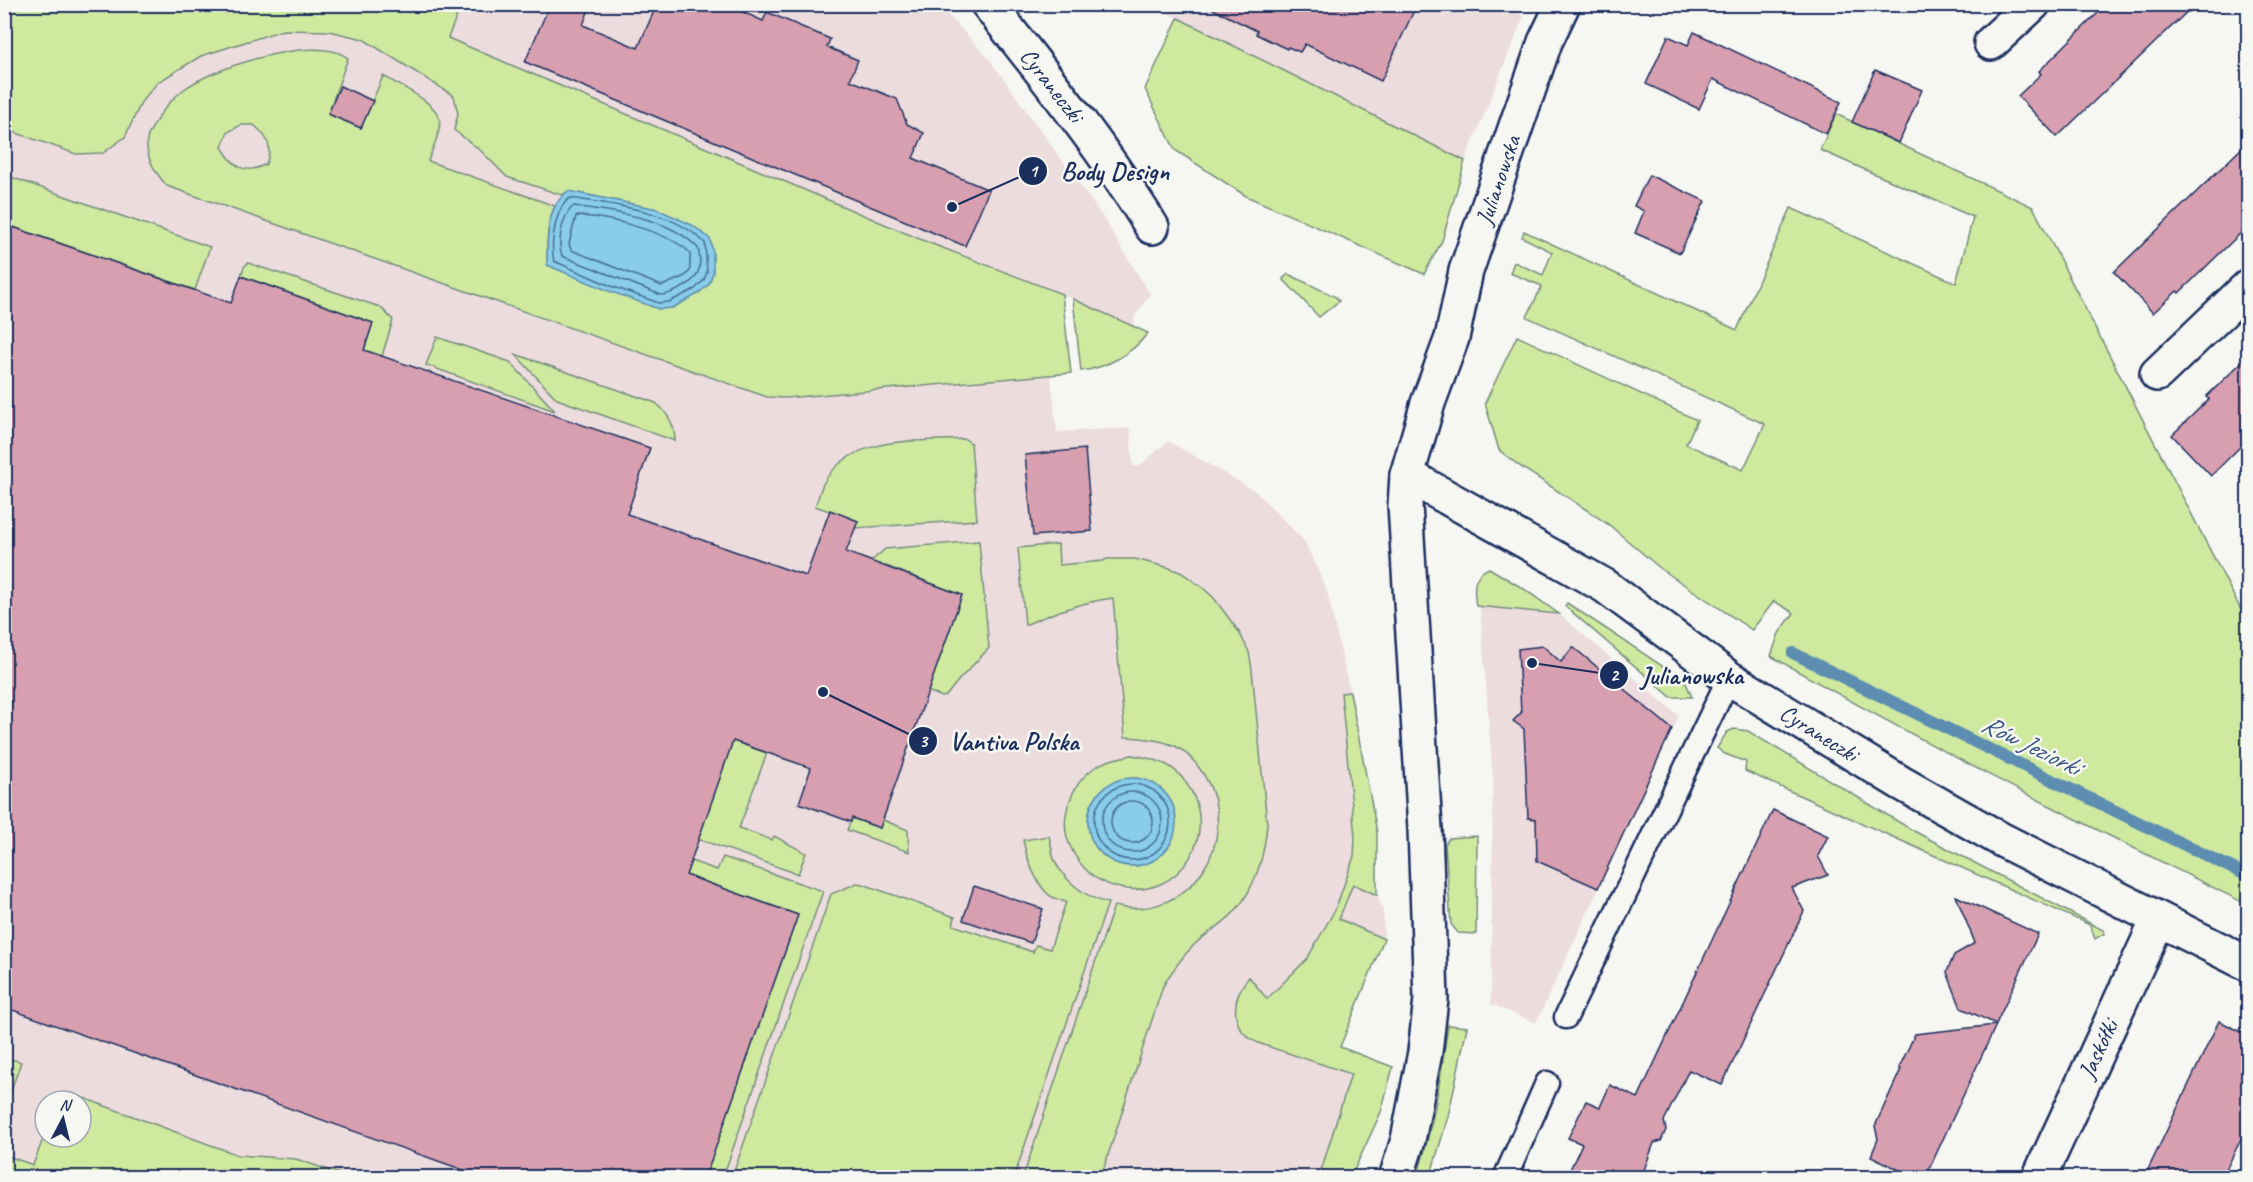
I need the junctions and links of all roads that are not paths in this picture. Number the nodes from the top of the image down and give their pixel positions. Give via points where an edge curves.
1 (988, 4) edge
2 (1563, 4) edge
3 (2034, 4) edge
4 (1991, 43) dead end
5 (1152, 227) dead end
6 (2248, 287) edge
7 (2157, 374) dead end
8 (1407, 475) junction
9 (1729, 678) junction
10 (2158, 920) junction
11 (2248, 964) edge
12 (1566, 1017) dead end
13 (1547, 1083) dead end
14 (1396, 1178) edge
15 (1504, 1178) edge
16 (2039, 1178) edge

1 - 5 street, Cyraneczki via 1083,123
2 - 8 street, Julianowska via 1545,42 1466,271 1452,338
3 - 4 street
6 - 7 street
8 - 9 street, Cyraneczki via 1605,586
8 - 14 street, Julianowska via 1405,505 1431,999 1408,1140
9 - 10 street, Cyraneczki via 2002,840
9 - 12 lane
10 - 11 street, Cyraneczki
10 - 16 street, Jaskółki
13 - 15 lane

